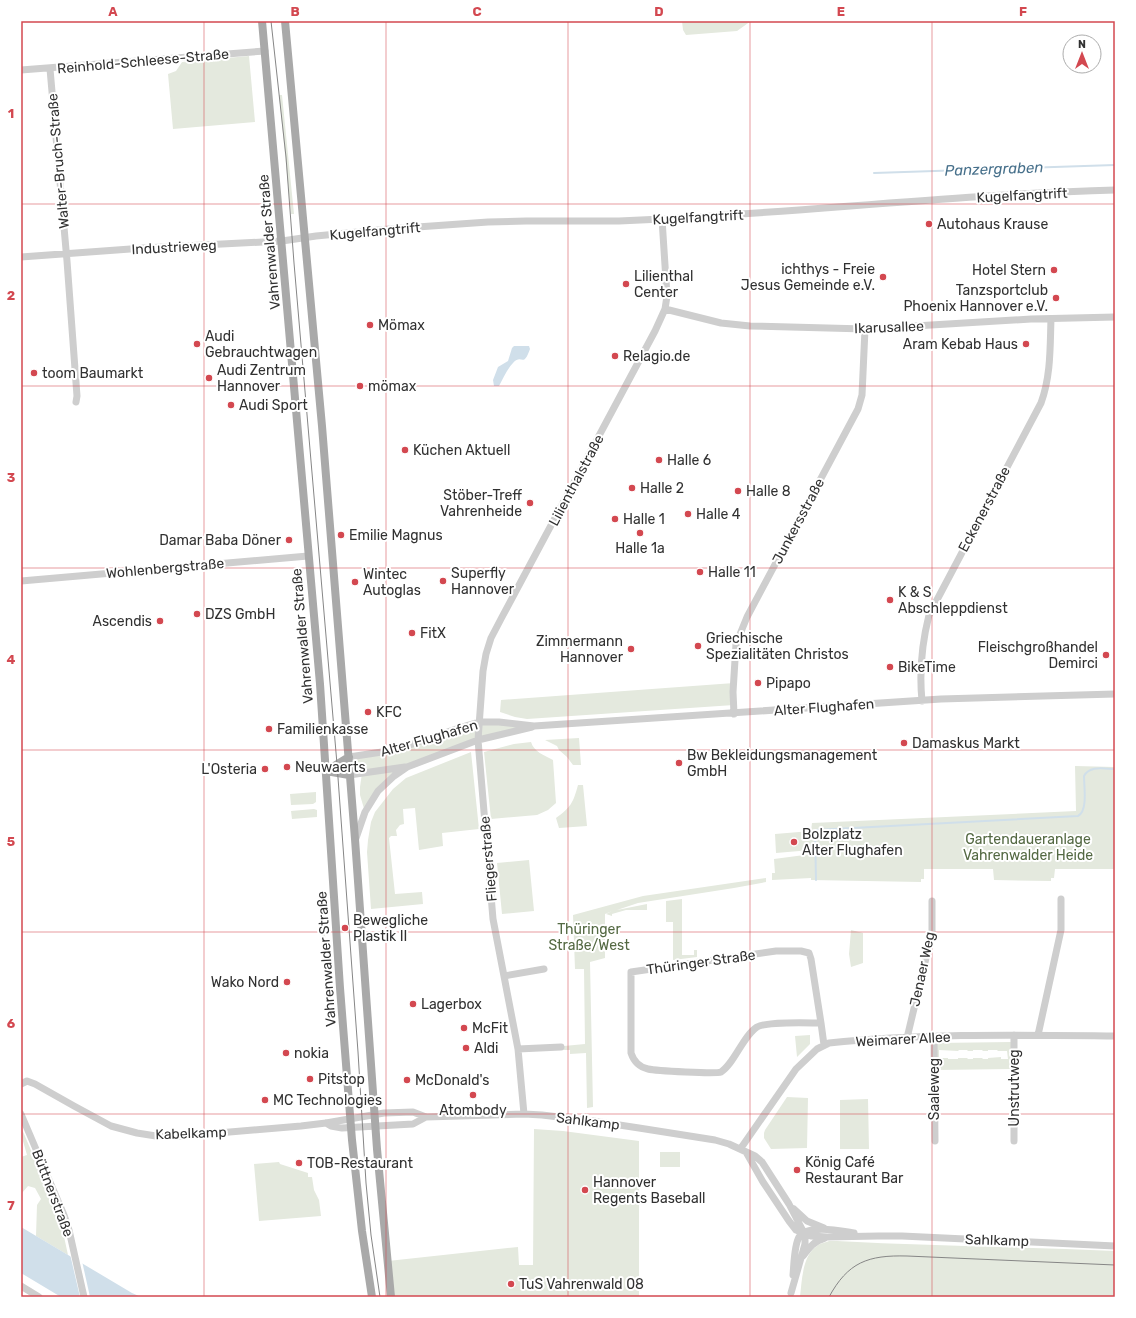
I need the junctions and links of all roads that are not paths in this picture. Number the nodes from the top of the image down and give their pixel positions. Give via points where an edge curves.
1 (262, 21) edge
2 (285, 21) edge
3 (265, 51) junction
4 (50, 69) junction
5 (21, 70) edge
6 (1115, 190) edge
7 (662, 219) junction
8 (305, 238) junction
9 (282, 241) junction
10 (66, 253) junction
11 (21, 257) edge
12 (665, 309) junction
13 (1115, 316) edge
14 (1051, 318) junction
15 (865, 329) junction
16 (76, 402) dead end
17 (308, 556) junction
18 (21, 580) edge
19 (1115, 694) edge
20 (922, 701) junction
21 (734, 714) junction
22 (479, 722) junction
23 (534, 726) junction
24 (478, 740) junction
25 (348, 758) junction
26 (407, 767) junction
27 (326, 771) junction
28 (350, 775) junction
29 (355, 839) junction
30 (1061, 899) dead end
31 (932, 901) dead end
32 (544, 969) dead end
33 (504, 976) junction
34 (821, 1023) junction
35 (1014, 1035) junction
36 (1038, 1035) junction
37 (1115, 1036) edge
38 (934, 1037) junction
39 (907, 1038) junction
40 (824, 1045) junction
41 (561, 1047) dead end
42 (518, 1049) junction
43 (21, 1084) edge
44 (21, 1114) edge
45 (375, 1114) junction
46 (524, 1114) junction
47 (426, 1116) junction
48 (351, 1118) junction
49 (326, 1123) junction
50 (376, 1127) junction
51 (352, 1128) junction
52 (1014, 1141) dead end
53 (934, 1142) dead end
54 (743, 1150) junction
55 (789, 1204) junction
56 (789, 1221) junction
57 (831, 1230) junction
58 (804, 1233) junction
59 (878, 1236) junction
60 (827, 1237) junction
61 (796, 1246) junction
62 (1115, 1246) edge
63 (800, 1262) junction
64 (21, 1286) edge
65 (791, 1295) edge
66 (40, 1297) edge
67 (84, 1297) edge
68 (372, 1297) edge
69 (392, 1297) edge

1 - 3 main road, Vahrenwalder Straße
2 - 8 main road
3 - 4 street, Reinhold-Schleese-Straße
3 - 9 main road, Vahrenwalder Straße
4 - 5 street, Reinhold-Schleese-Straße
4 - 10 street, Walter-Bruch-Straße
6 - 7 street, Kugelfangtrift
7 - 8 street, Kugelfangtrift via 488,222
7 - 12 street, Lilienthalstraße via 667,292
8 - 9 street, Kugelfangtrift
8 - 25 main road
9 - 10 street, Industrieweg
9 - 17 main road, Vahrenwalder Straße
10 - 11 street, Industrieweg
10 - 16 street
12 - 15 street, Ikarusallee via 721,324
12 - 22 street, Lilienthalstraße via 492,638 483,671
13 - 14 street, Ikarusallee
14 - 15 street, Ikarusallee
14 - 20 street, Eckenerstraße via 1048,378 1042,403 929,615 923,640 920,672
15 - 21 street, Junkersstraße via 863,388 858,409 747,617 736,644
17 - 18 street, Wohlenbergstraße
17 - 27 main road, Vahrenwalder Straße
19 - 20 street, Alter Flughafen
20 - 21 street, Alter Flughafen
21 - 23 street, Alter Flughafen
22 - 23 street, Alter Flughafen
22 - 24 street, Lilienthalstraße
22 - 25 street, Alter Flughafen via 395,750
23 - 24 street, Alter Flughafen
24 - 26 street, Alter Flughafen
24 - 33 street, Fliegerstraße via 493,919
25 - 27 main road
25 - 28 main road
26 - 28 street, Alter Flughafen
26 - 29 street, Alter Flughafen via 378,791 365,812
27 - 28 main road
27 - 48 main road, Vahrenwalder Straße
28 - 29 main road
29 - 45 main road
30 - 36 street via 1061,930
31 - 39 street, Jenaer Weg via 932,933
32 - 33 street
33 - 42 street, Fliegerstraße
34 - 34 street, Thüringer Straße via 809,953 776,951 631,972 631,1054 634,1062 648,1069 720,1072 726,1068 750,1033 758,1026
34 - 40 street, Thüringer Straße
35 - 36 street, Weimarer Allee
35 - 38 street, Weimarer Allee
35 - 52 street, Unstrutweg
36 - 37 street, Weimarer Allee
38 - 39 street, Weimarer Allee
38 - 53 street, Saaleweg
39 - 40 street, Weimarer Allee via 846,1041
40 - 54 street, Weimarer Allee via 796,1070
41 - 42 street
42 - 46 street, Fliegerstraße
43 - 49 street, Kabelkamp via 27,1081 35,1084 111,1126 156,1136 183,1136
44 - 67 street, Büttnerstraße via 64,1215
45 - 47 street, Sahlkamp via 413,1112
45 - 48 street, Sahlkamp
45 - 50 main road
46 - 47 street, Sahlkamp
46 - 54 street, Sahlkamp via 593,1121 715,1140
47 - 50 street, Sahlkamp via 413,1124
48 - 49 street, Kabelkamp
48 - 51 main road, Vahrenwalder Straße
49 - 51 street, Kabelkamp via 331,1126
50 - 51 street, Sahlkamp
50 - 69 main road
51 - 68 main road, Vahrenwalder Straße via 362,1231
54 - 55 street, Sahlkamp via 762,1162
54 - 56 street, Sahlkamp
55 - 57 street, Sahlkamp via 807,1221
55 - 58 street, Sahlkamp
56 - 58 street, Sahlkamp via 796,1230
56 - 61 street
57 - 58 street, Sahlkamp
57 - 59 street, Sahlkamp
58 - 60 street, Sahlkamp
58 - 61 street
58 - 63 street
59 - 60 street, Sahlkamp
59 - 62 street, Sahlkamp
60 - 63 street via 813,1244
61 - 65 street
63 - 65 street
64 - 66 street

